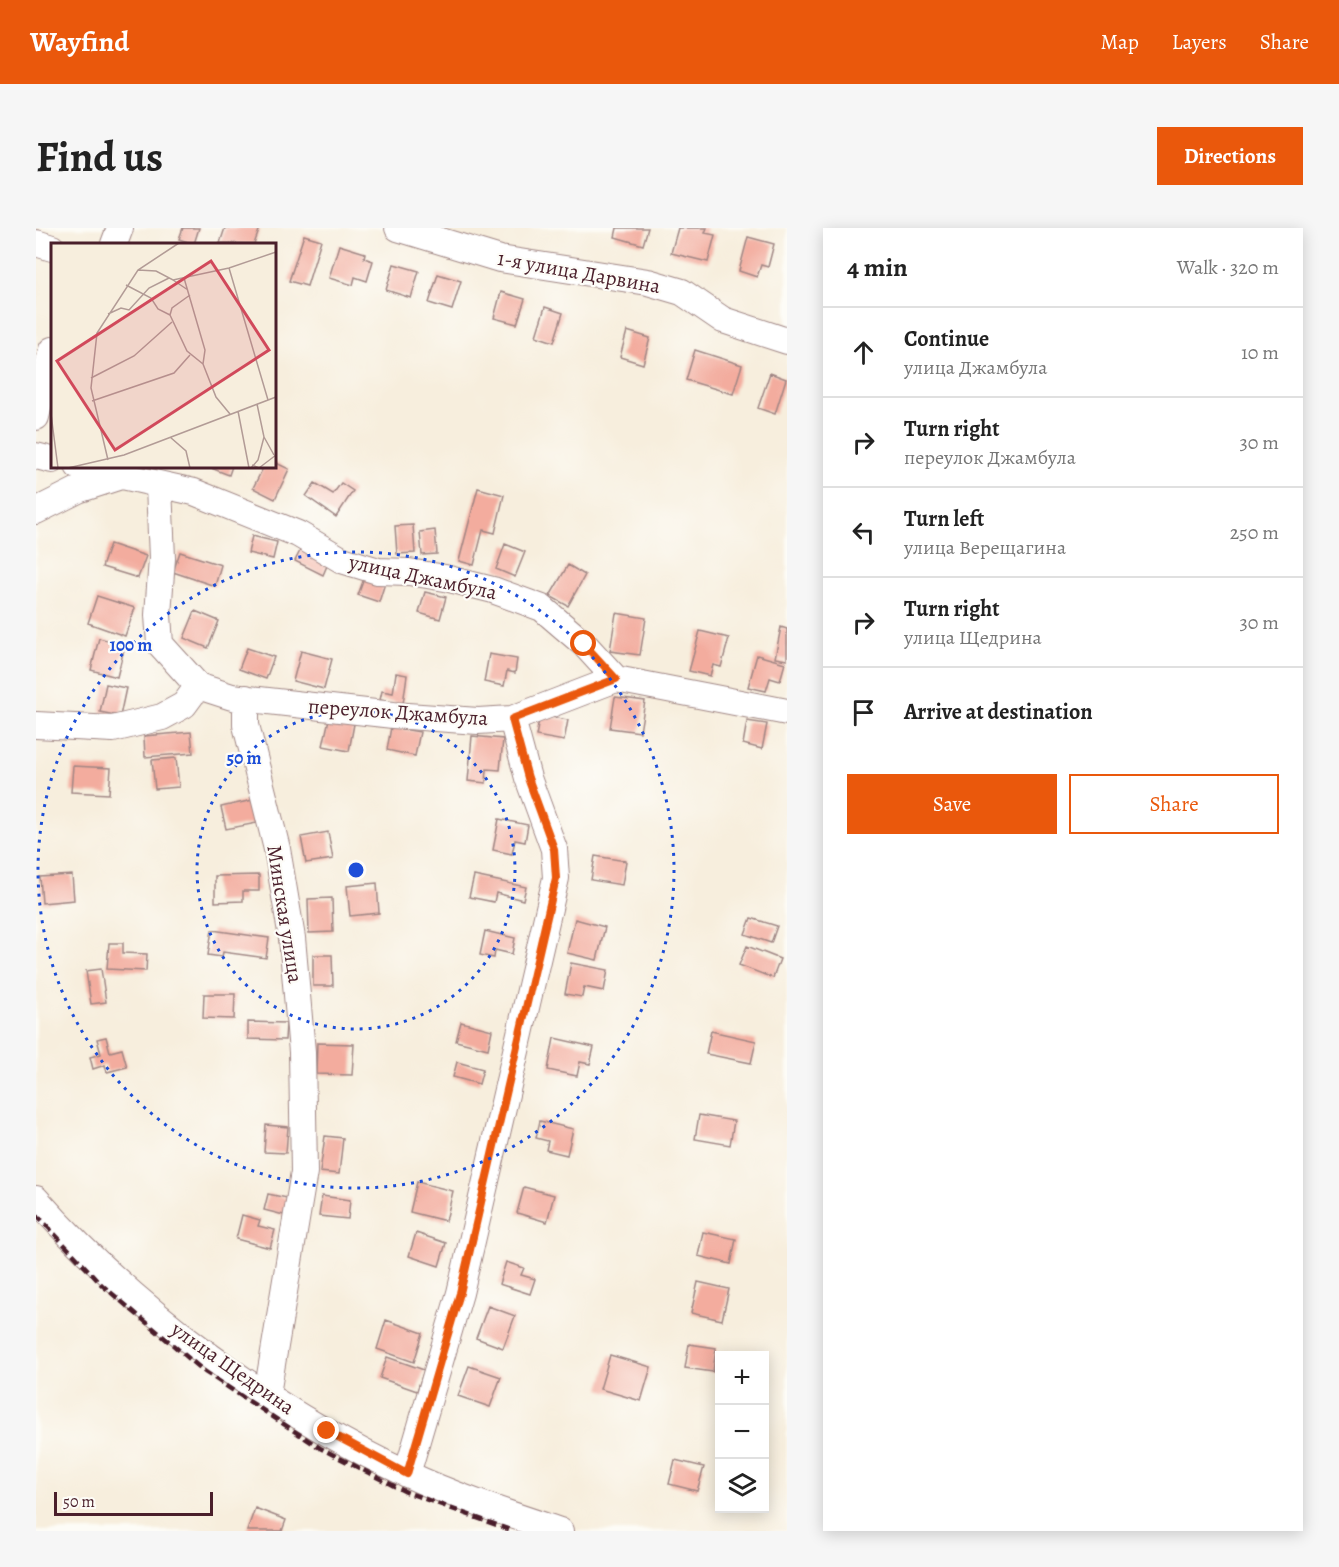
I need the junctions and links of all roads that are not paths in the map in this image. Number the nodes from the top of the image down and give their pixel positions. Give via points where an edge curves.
1 (120, 228) edge
2 (398, 228) edge
3 (36, 243) edge
4 (114, 243) edge
5 (51, 248) edge
6 (787, 341) edge
7 (51, 354) edge
8 (36, 417) edge
9 (36, 456) edge
10 (51, 460) edge
11 (85, 468) edge
12 (118, 477) junction
13 (159, 486) junction
14 (36, 511) edge
15 (616, 679) junction
16 (198, 686) junction
17 (246, 698) junction
18 (787, 712) edge
19 (512, 719) junction
20 (36, 725) edge
21 (36, 1199) edge
22 (267, 1394) junction
23 (407, 1474) junction
24 (560, 1531) edge

1 - 4 street
2 - 6 street, 1-я улица Дарвина via 500,259 648,282 682,292 723,320
3 - 5 street
7 - 8 street
9 - 10 street
11 - 12 street, улица Джамбула
12 - 13 street, улица Джамбула
12 - 14 street via 78,490
13 - 15 street, улица Джамбула via 194,492 258,516 342,560 378,571 445,578 542,608 584,644
13 - 16 street via 160,644
15 - 18 street
15 - 19 street, переулок Джамбула
16 - 17 street
16 - 20 street via 184,705 162,717 113,729
17 - 19 street, переулок Джамбула via 393,715 478,721
17 - 22 street, Минская улица via 246,725 277,849 292,938 302,1052 304,1172
19 - 23 street via 554,849 556,878 460,1293
21 - 22 street, улица Щедрина via 115,1279 206,1352
22 - 23 street, улица Щедрина
23 - 24 street, улица Щедрина

